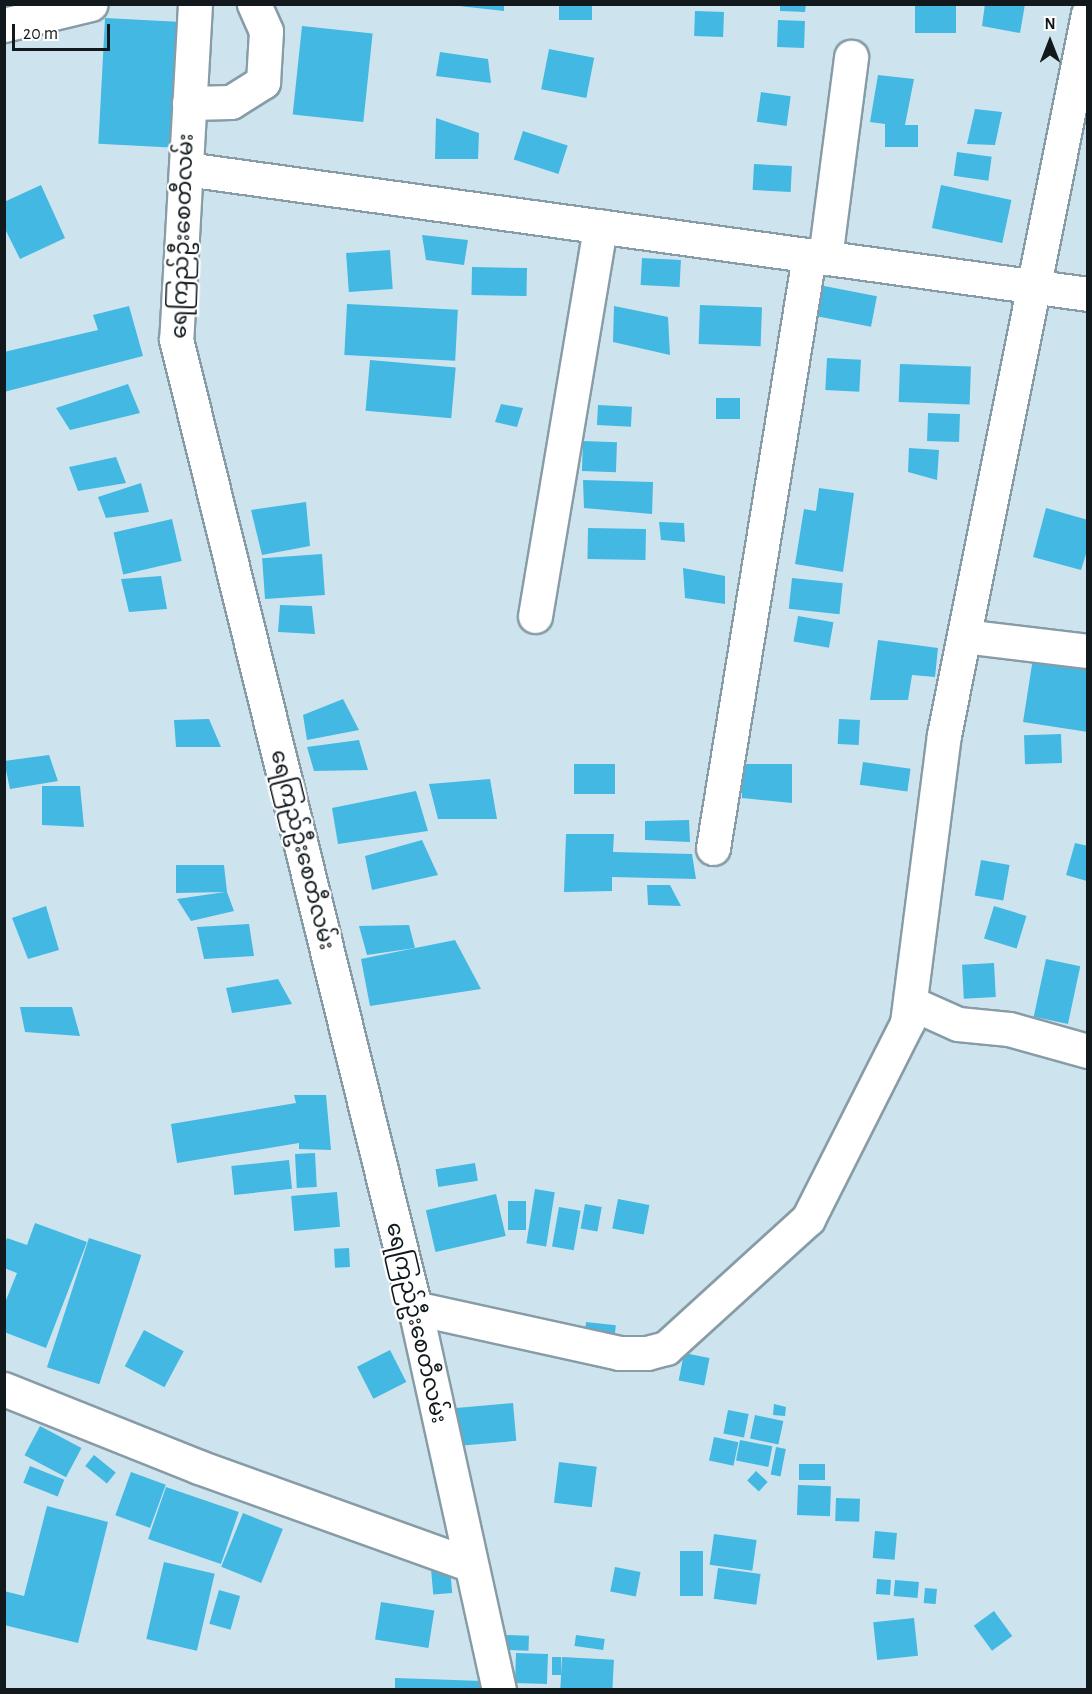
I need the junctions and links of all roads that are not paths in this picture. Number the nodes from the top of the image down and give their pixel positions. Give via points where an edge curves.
1 (91, 4) edge
2 (195, 4) edge
3 (254, 4) edge
4 (1088, 14) edge
5 (4, 25) edge
6 (851, 57) dead end
7 (189, 103) junction
8 (186, 169) junction
9 (600, 226) junction
10 (817, 257) junction
11 (1035, 288) junction
12 (1088, 294) edge
13 (536, 616) dead end
14 (964, 636) junction
15 (1088, 651) edge
16 (713, 848) dead end
17 (911, 1003) junction
18 (1088, 1050) edge
19 (415, 1308) junction
20 (4, 1389) edge
21 (469, 1564) junction
22 (499, 1689) edge

1 - 5 street
2 - 7 street, ရေကြည်ဦးစေတီလမ်း
3 - 7 street via 266,31 263,82 231,102
4 - 11 street
6 - 10 street
7 - 8 street, ရေကြည်ဦးစေတီလမ်း
8 - 9 street
8 - 19 street, ရေကြည်ဦးစေတီလမ်း via 176,339
9 - 10 street
9 - 13 street
10 - 11 street
10 - 16 street
11 - 12 street
11 - 14 street
14 - 15 street
14 - 17 street via 944,735
17 - 18 street via 958,1024 1009,1029
17 - 19 street via 907,1023 807,1219 666,1348 619,1353
19 - 21 street, ရေကြည်ဦးစေတီလမ်း
20 - 21 street via 199,1467
21 - 22 street, ရေကြည်ဦးစေတီလမ်း

